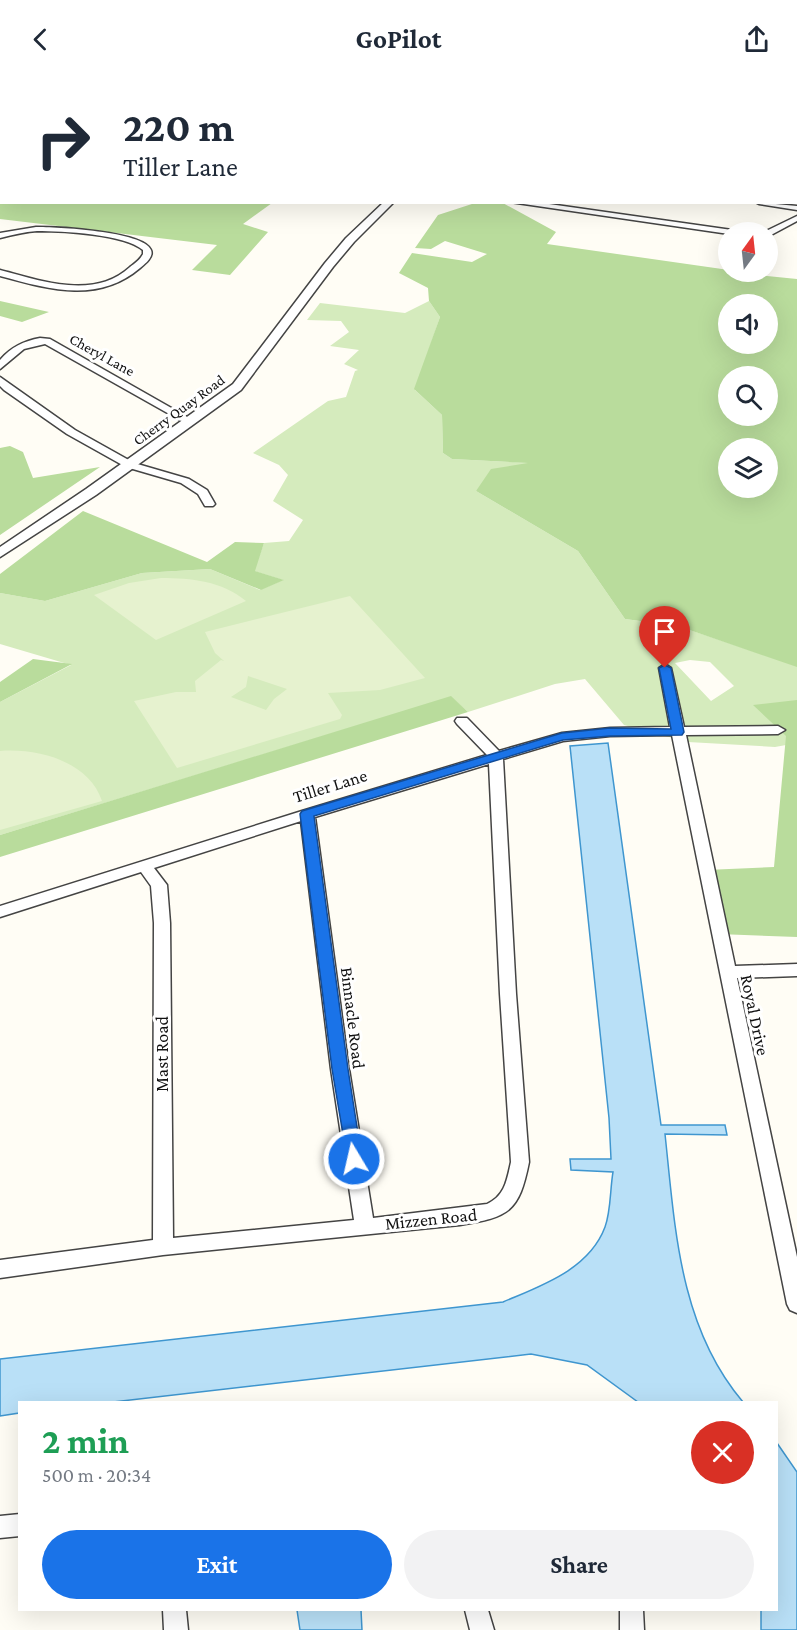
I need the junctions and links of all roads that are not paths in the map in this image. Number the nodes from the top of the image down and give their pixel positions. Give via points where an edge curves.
1 (388, 204) edge
2 (529, 204) edge
3 (772, 204) edge
4 (797, 208) edge
5 (797, 218) edge
6 (778, 228) edge
7 (718, 230) edge
8 (0, 236) edge
9 (0, 273) edge
10 (0, 366) edge
11 (0, 380) edge
12 (191, 422) junction
13 (130, 465) junction
14 (209, 504) dead end
15 (0, 553) edge
16 (665, 668) dead end
17 (462, 721) dead end
18 (778, 730) dead end
19 (678, 732) junction
20 (496, 756) junction
21 (307, 814) junction
22 (144, 866) junction
23 (0, 912) edge
24 (797, 970) edge
25 (727, 972) junction
26 (364, 1226) junction
27 (163, 1247) junction
28 (0, 1269) edge
29 (797, 1304) edge
30 (18, 1525) edge
31 (0, 1527) edge
32 (175, 1611) edge
33 (477, 1611) edge
34 (632, 1611) edge
35 (176, 1630) edge
36 (482, 1630) edge
37 (632, 1630) edge

1 - 12 street, Cherry Quay Road via 329,265 237,387
2 - 7 street
3 - 4 street
5 - 6 street
8 - 9 street via 38,229 116,238 142,244 148,253 125,277 94,287 62,287
10 - 12 street, Cheryl Lane via 23,345 47,341
11 - 13 street via 39,411
12 - 13 street, Cherry Quay Road
13 - 14 street via 185,481 203,492
13 - 15 street, Cherry Quay Road
16 - 19 street
17 - 20 street
18 - 19 street, Tiller Lane
19 - 20 street, Tiller Lane via 562,737
19 - 25 street, Royal Drive
20 - 21 street, Tiller Lane
20 - 26 street, Mizzen Road via 520,1162 515,1186 508,1201 493,1212
21 - 22 street, Tiller Lane
21 - 26 street, Binnacle Road
22 - 23 street, Tiller Lane
22 - 27 street, Mast Road via 159,885 162,923
24 - 25 street
25 - 29 street, Royal Drive
26 - 27 street, Mizzen Road
27 - 28 street, Mizzen Road
30 - 31 street
32 - 35 street
33 - 36 street
34 - 37 street

